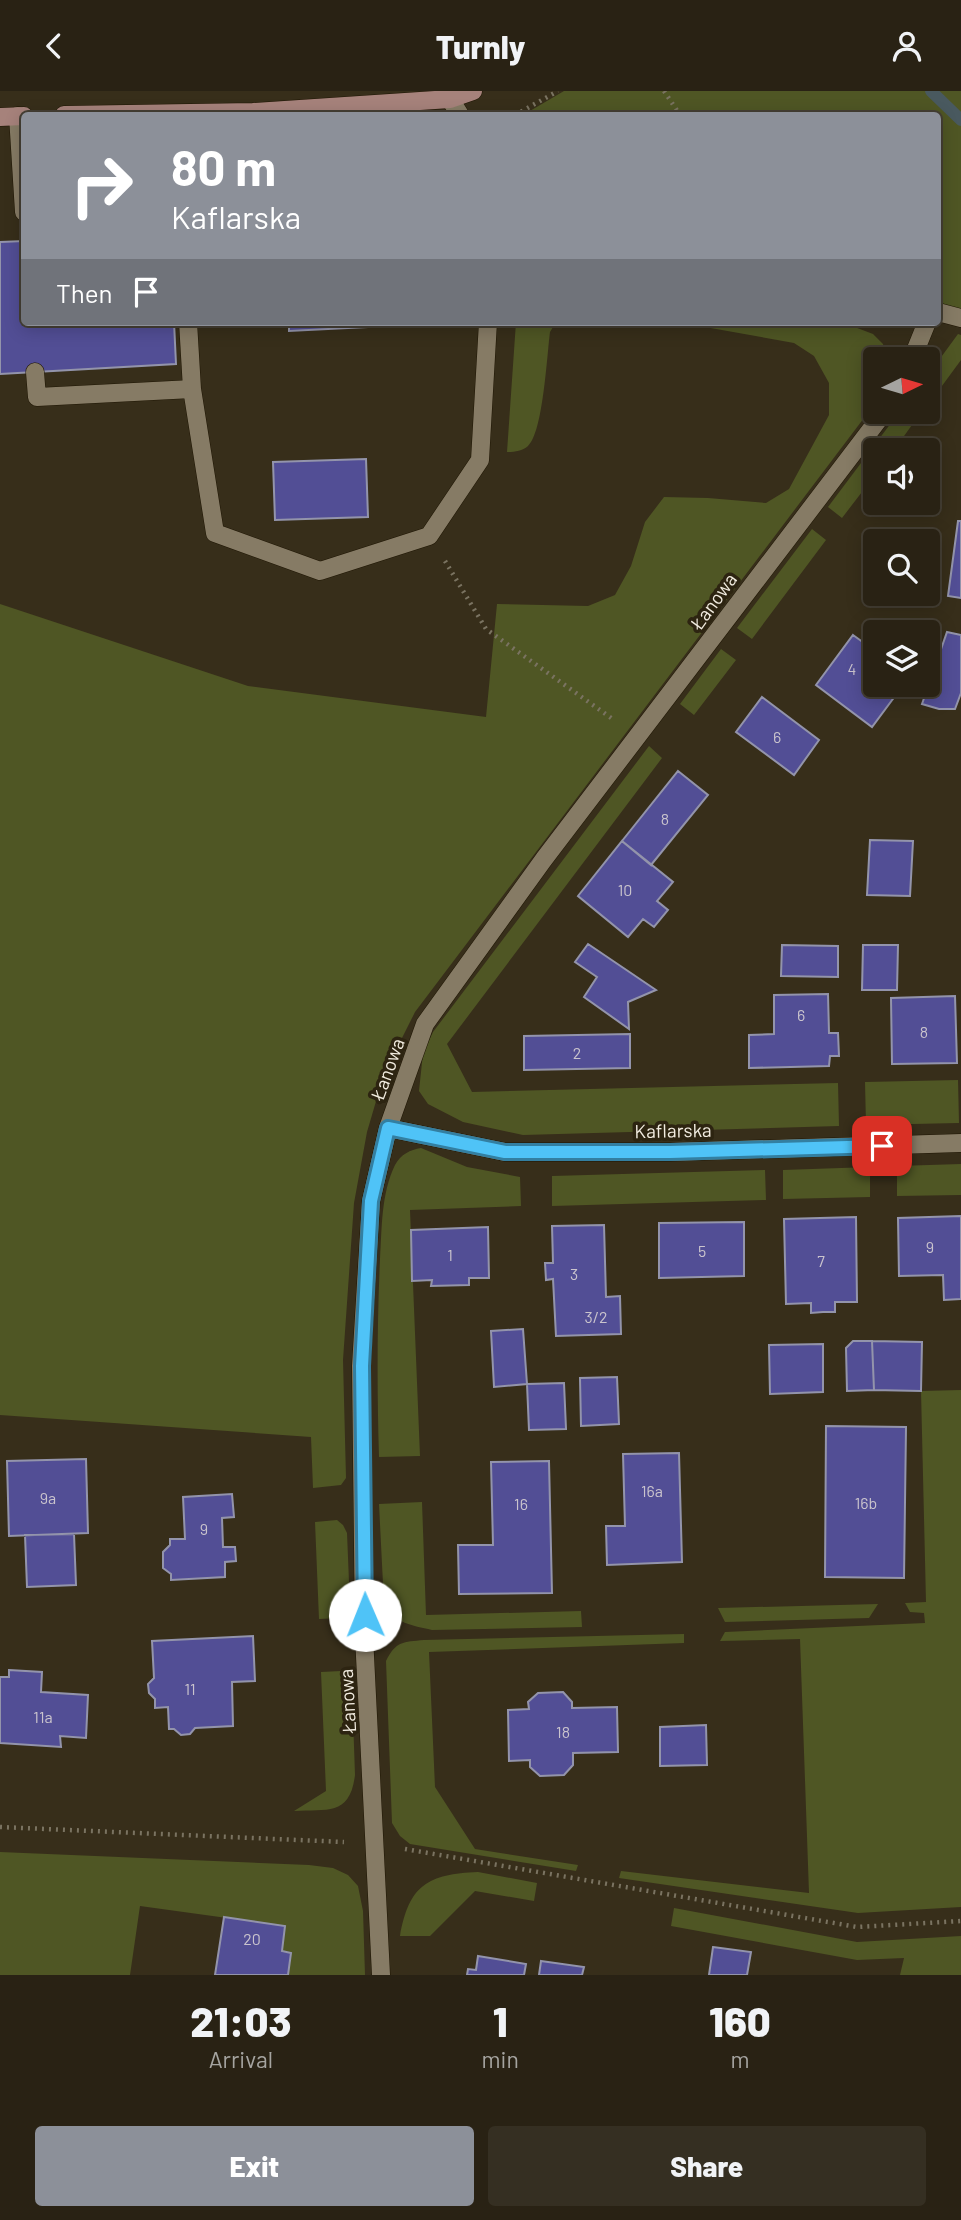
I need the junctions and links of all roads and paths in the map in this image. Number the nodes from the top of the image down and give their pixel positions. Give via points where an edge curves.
1 (473, 91) edge
2 (558, 91) edge
3 (664, 91) edge
4 (449, 95) edge
5 (253, 112) edge
6 (458, 112) edge
7 (520, 112) edge
8 (678, 112) edge
9 (14, 117) edge
10 (21, 184) edge
11 (941, 313) edge
12 (961, 318) edge
13 (188, 326) edge
14 (488, 326) edge
15 (925, 326) edge
16 (917, 347) edge
17 (35, 372) dead end
18 (192, 389) junction
19 (875, 424) edge
20 (429, 536) junction
21 (638, 736) junction
22 (388, 1128) junction
23 (961, 1143) edge
24 (0, 1827) edge
25 (375, 1844) junction
26 (961, 1921) edge
27 (381, 1975) edge

1 - 4 street
2 - 7 path
3 - 8 path
4 - 5 street
4 - 6 street
9 - 10 street
11 - 12 street
13 - 18 street
14 - 20 street via 480,460
15 - 16 street
17 - 18 street via 37,397
18 - 20 street via 215,533 320,571
19 - 21 street, Łanowa
20 - 21 path via 486,629
21 - 22 street, Łanowa via 425,1024
22 - 23 street, Kaflarska via 505,1152
22 - 25 street, Łanowa via 371,1201 362,1366 365,1636
24 - 25 path
25 - 26 path via 857,1927
25 - 27 street, Łanowa

